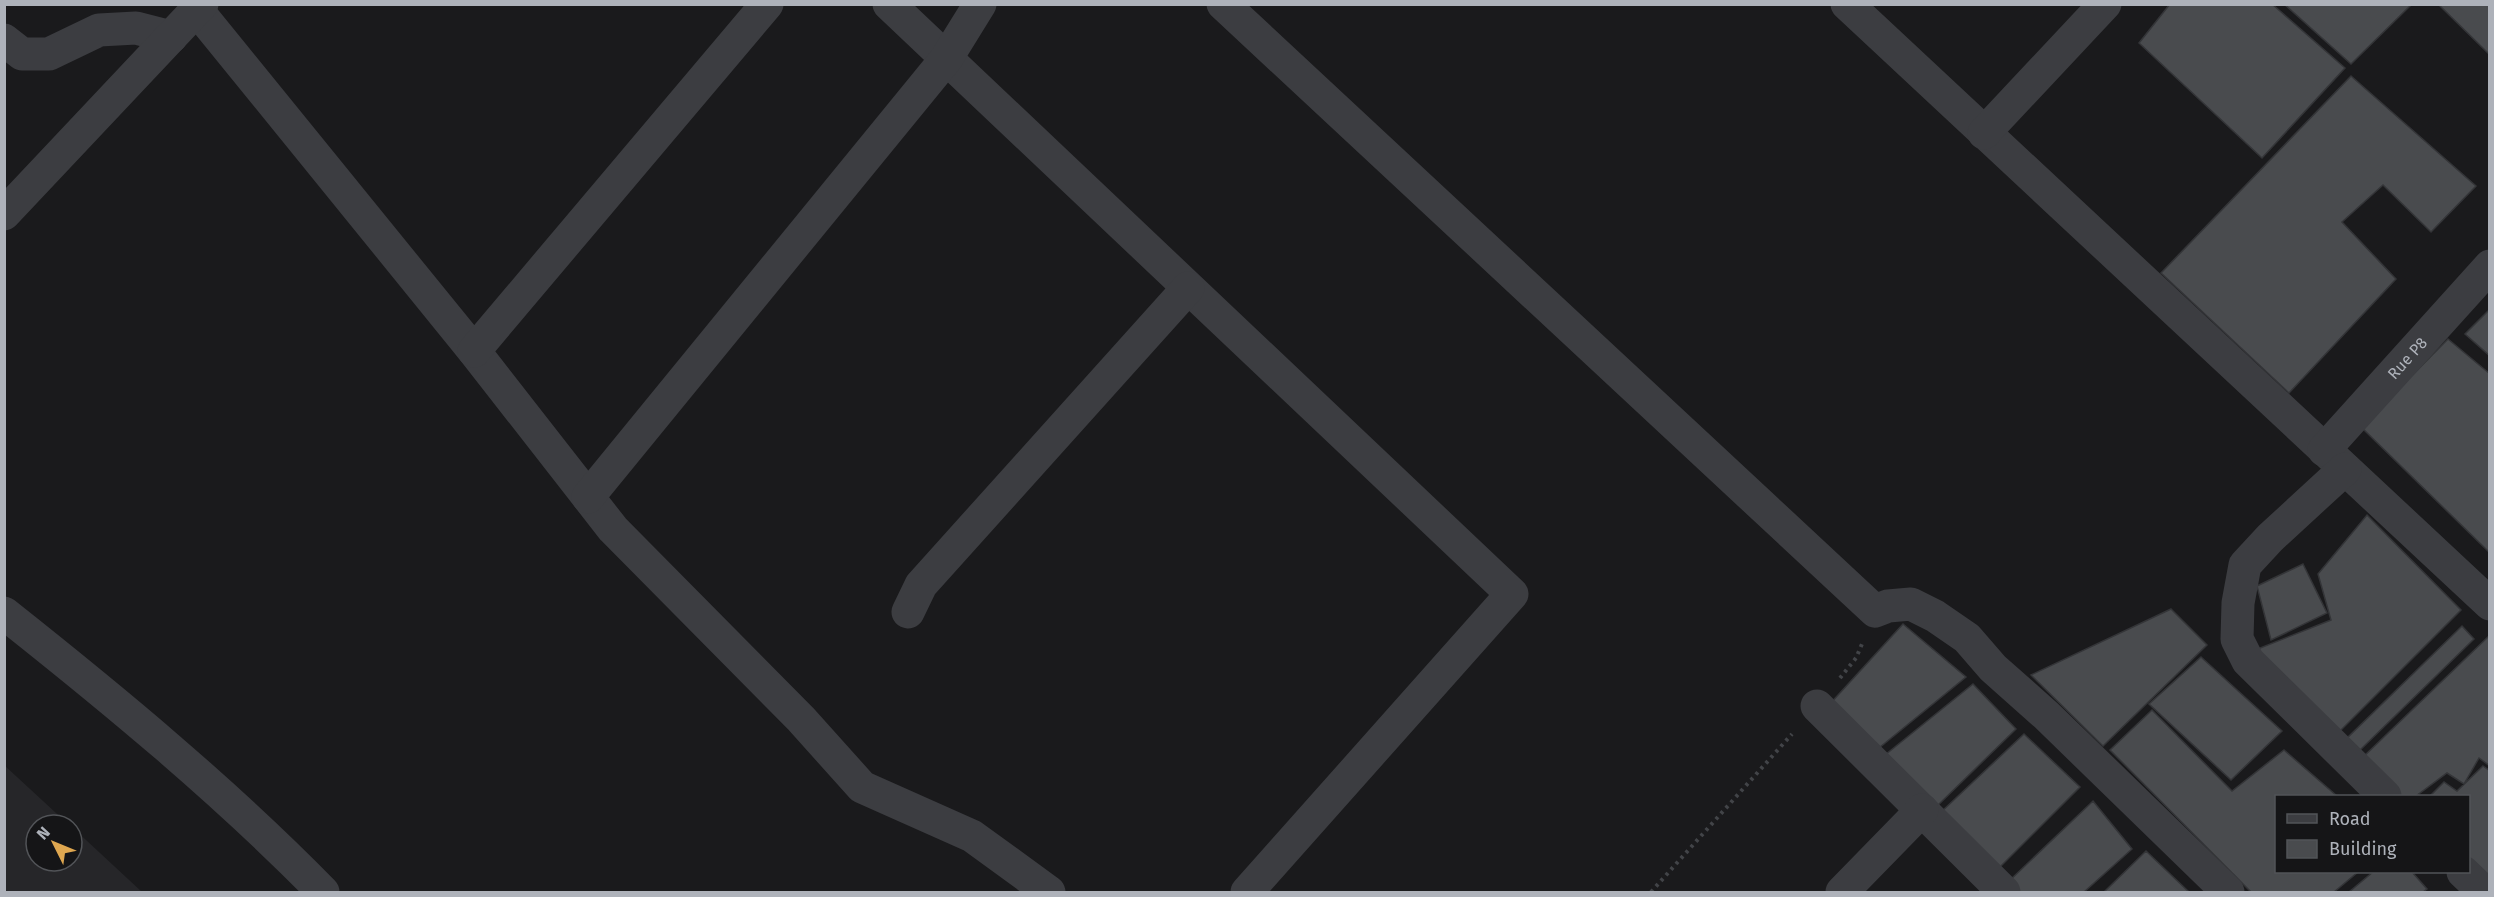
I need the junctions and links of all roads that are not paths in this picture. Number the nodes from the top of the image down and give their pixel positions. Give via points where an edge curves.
1 (767, 4) edge
2 (889, 4) edge
3 (980, 4) edge
4 (1223, 4) edge
5 (1847, 4) edge
6 (2105, 4) edge
7 (199, 7) edge
8 (171, 37) junction
9 (4, 40) edge
10 (946, 59) junction
11 (1984, 133) junction
12 (4, 214) edge
13 (2490, 266) edge
14 (1188, 288) junction
15 (474, 351) junction
16 (2334, 460) junction
17 (588, 497) junction
18 (2481, 597) edge
19 (908, 612) dead end
20 (4, 613) edge
21 (1817, 706) road end
22 (2384, 795) edge
23 (1922, 810) junction
24 (2464, 873) edge
25 (323, 892) edge
26 (1050, 892) edge
27 (1247, 892) edge
28 (1842, 892) edge
29 (2004, 892) edge
30 (2228, 892) edge
31 (2484, 892) edge

1 - 15 street
2 - 10 street
3 - 10 street
4 - 30 street via 1875,611 1911,604 1967,638 1993,668
5 - 11 street
6 - 11 street
7 - 8 street
7 - 15 street
8 - 9 street via 136,28 99,30 49,54 22,54
8 - 12 street
10 - 14 street
10 - 17 street
11 - 16 street
13 - 16 street, Rue P8
14 - 19 street via 921,585
14 - 27 street via 1512,594
15 - 17 street
16 - 18 street
16 - 22 street, Rue P8 via 2245,565 2237,639 2248,661
17 - 26 street via 613,529 862,787 972,836
20 - 25 street via 84,676 266,834
21 - 23 street
23 - 28 street
23 - 29 street
24 - 31 street

